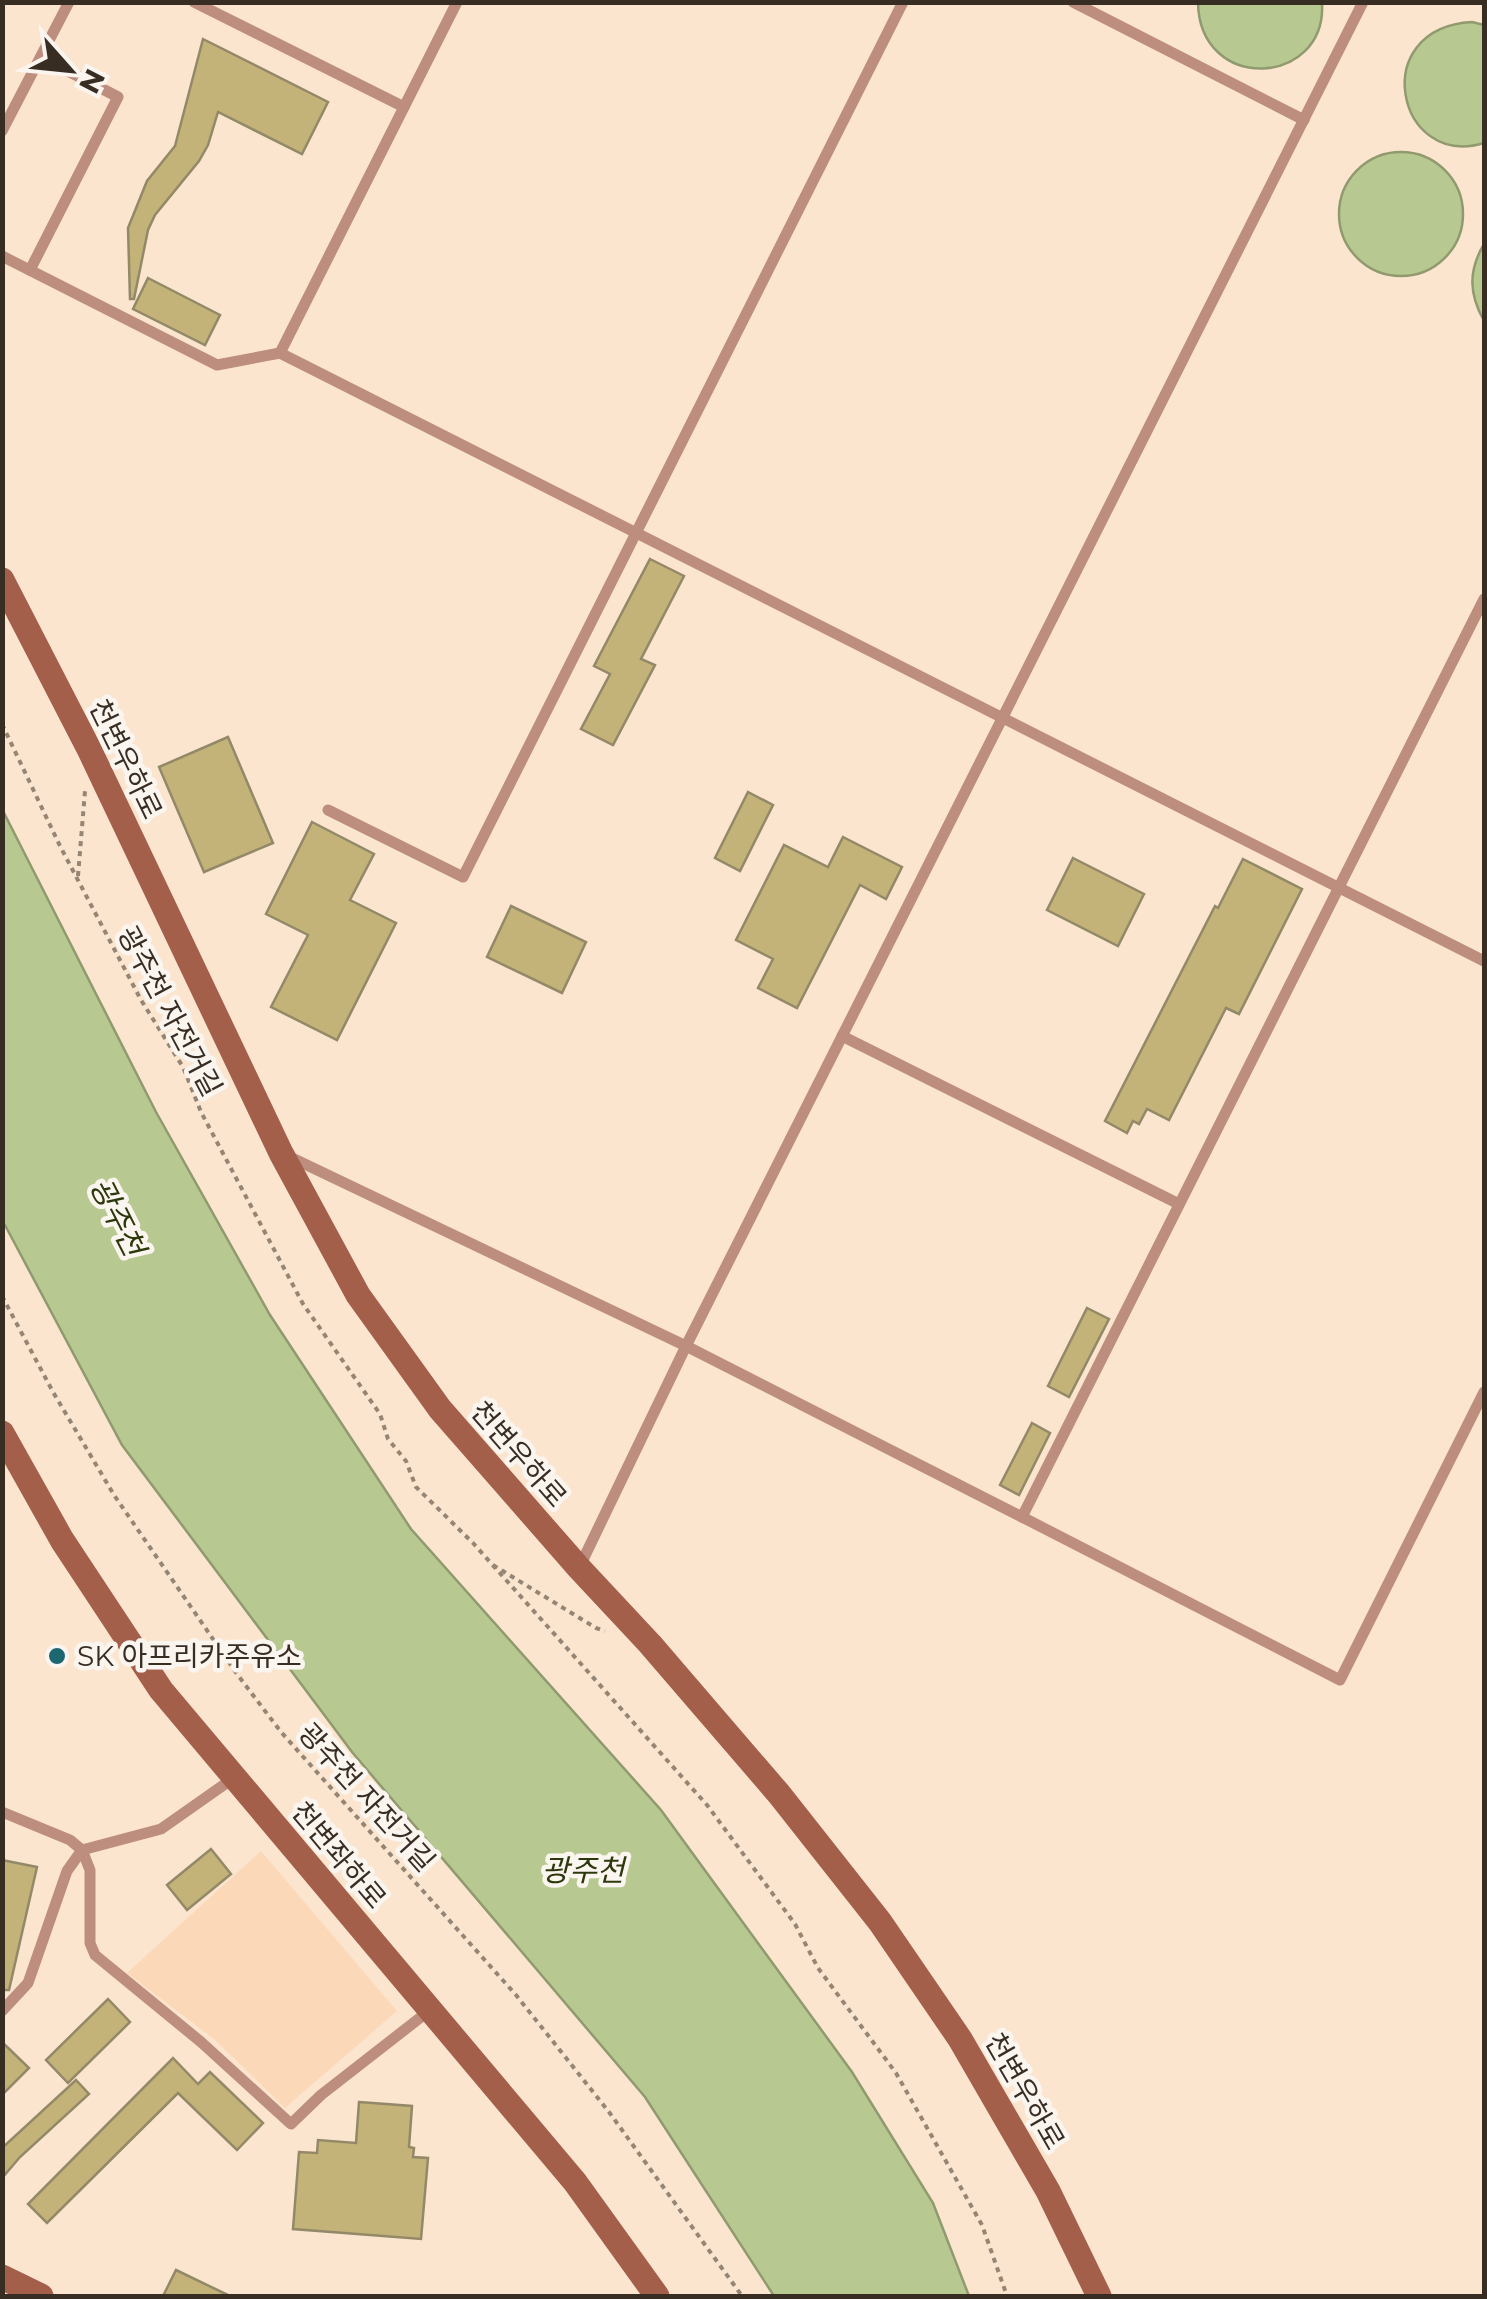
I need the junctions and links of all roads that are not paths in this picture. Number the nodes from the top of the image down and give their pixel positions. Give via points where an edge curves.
1 (69, 2) edge
2 (194, 2) edge
3 (456, 2) edge
4 (903, 2) edge
5 (1073, 2) edge
6 (1363, 2) edge
7 (40, 57) junction
8 (404, 108) junction
9 (1304, 120) junction
10 (2, 131) edge
11 (2, 256) edge
12 (30, 270) junction
13 (280, 354) junction
14 (636, 533) junction
15 (2, 580) edge
16 (1484, 599) edge
17 (1002, 718) junction
18 (328, 810) dead end
19 (1338, 887) junction
20 (1484, 960) edge
21 (842, 1036) junction
22 (282, 1153) junction
23 (1179, 1204) junction
24 (686, 1346) junction
25 (1484, 1392) edge
26 (2, 1433) edge
27 (1022, 1517) junction
28 (579, 1568) junction
29 (234, 1777) junction
30 (2, 1812) edge
31 (82, 1850) junction
32 (2, 2010) edge
33 (430, 2010) junction
34 (2, 2277) edge
35 (41, 2296) edge
36 (657, 2296) edge
37 (1099, 2296) edge

1 - 7 lane
2 - 8 lane
3 - 8 lane
4 - 14 lane
5 - 9 lane
6 - 9 lane
7 - 10 lane
7 - 12 lane via 118,96
8 - 13 lane
9 - 17 lane
11 - 12 lane
12 - 13 lane via 217,365
13 - 14 lane
14 - 17 lane
14 - 18 lane via 463,877
15 - 22 street, 천변우하로
16 - 19 lane
17 - 19 lane
17 - 21 lane
19 - 20 lane
19 - 23 lane
21 - 23 lane
21 - 24 lane
22 - 24 lane
22 - 28 street, 천변우하로 via 358,1296 440,1409
23 - 27 lane
24 - 27 lane
24 - 28 lane
25 - 27 lane via 1340,1680
26 - 29 street, 천변좌하로 via 62,1540 161,1690
28 - 37 street, 천변우하로 via 753,1764 880,1922 960,2039
29 - 31 lane via 161,1829
29 - 33 street, 천변좌하로
30 - 31 lane
31 - 32 lane via 68,1871 28,1983
31 - 33 lane via 90,1870 95,1955 291,2124
33 - 36 street, 천변좌하로 via 575,2182
34 - 35 street

